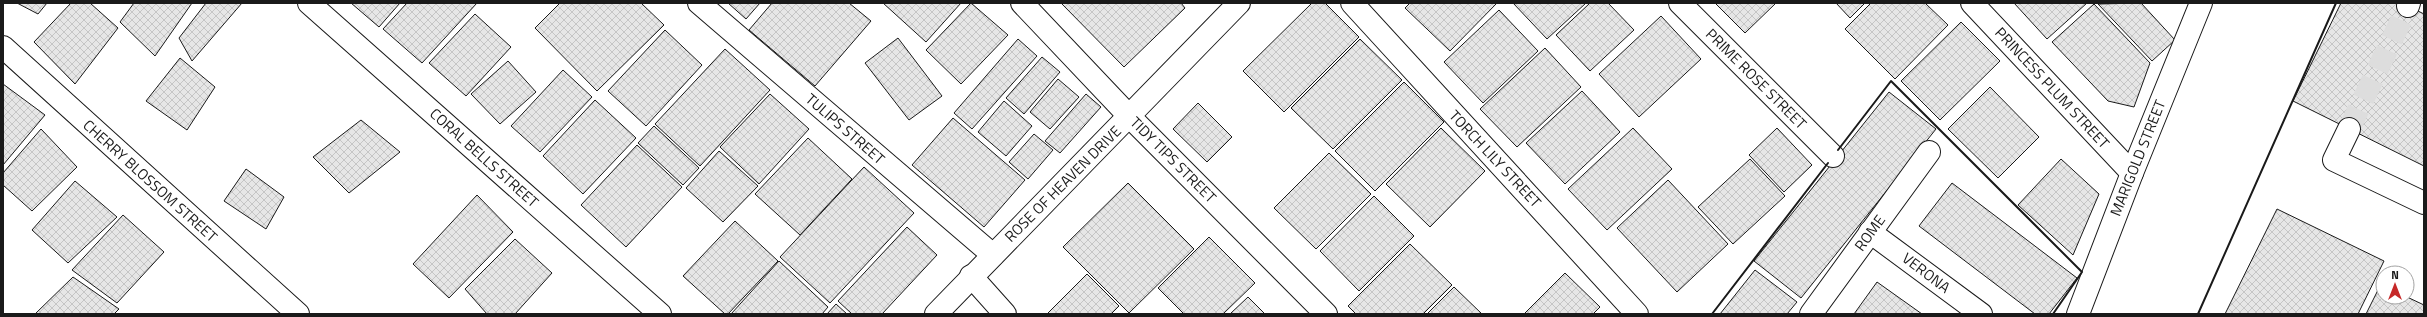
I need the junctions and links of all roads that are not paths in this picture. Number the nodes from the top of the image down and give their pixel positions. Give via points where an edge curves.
1 (309, 3) edge
2 (699, 3) edge
3 (1022, 3) edge
4 (1240, 3) edge
5 (1352, 3) edge
6 (1680, 3) edge
7 (1972, 3) edge
8 (2201, 3) edge
9 (3, 47) edge
10 (1130, 117) junction
11 (2349, 129) tunnel mouth
12 (1930, 152) dead end
13 (1833, 156) dead end
14 (2132, 173) junction
15 (2424, 203) edge
16 (1870, 232) junction
17 (992, 255) junction
18 (971, 276) junction
19 (298, 314) edge
20 (660, 314) edge
21 (936, 314) edge
22 (1005, 314) edge
23 (1326, 314) edge
24 (1637, 314) edge
25 (1810, 314) edge
26 (1981, 314) edge
27 (2078, 314) edge

1 - 20 street, CORAL BELLS STREET
2 - 17 street, TULIPS STREET
3 - 10 street, TIDY TIPS STREET
4 - 10 street, ROSE OF HEAVEN DRIVE
5 - 24 street, TORCH LILY STREET
6 - 13 street, PRIME ROSE STREET
7 - 14 street, PRINCESS PLUM STREET
8 - 14 street, MARIGOLD STREET
9 - 19 street, CHERRY BLOSSOM STREET
10 - 17 street, ROSE OF HEAVEN DRIVE
10 - 23 street, TIDY TIPS STREET
11 - 15 street via 2334,160
12 - 16 street, ROME
14 - 27 street, MARIGOLD STREET
16 - 25 street, ROME
16 - 26 street, VERONA
17 - 18 street, ROSE OF HEAVEN DRIVE
18 - 21 street, ROSE OF HEAVEN DRIVE
18 - 22 street

